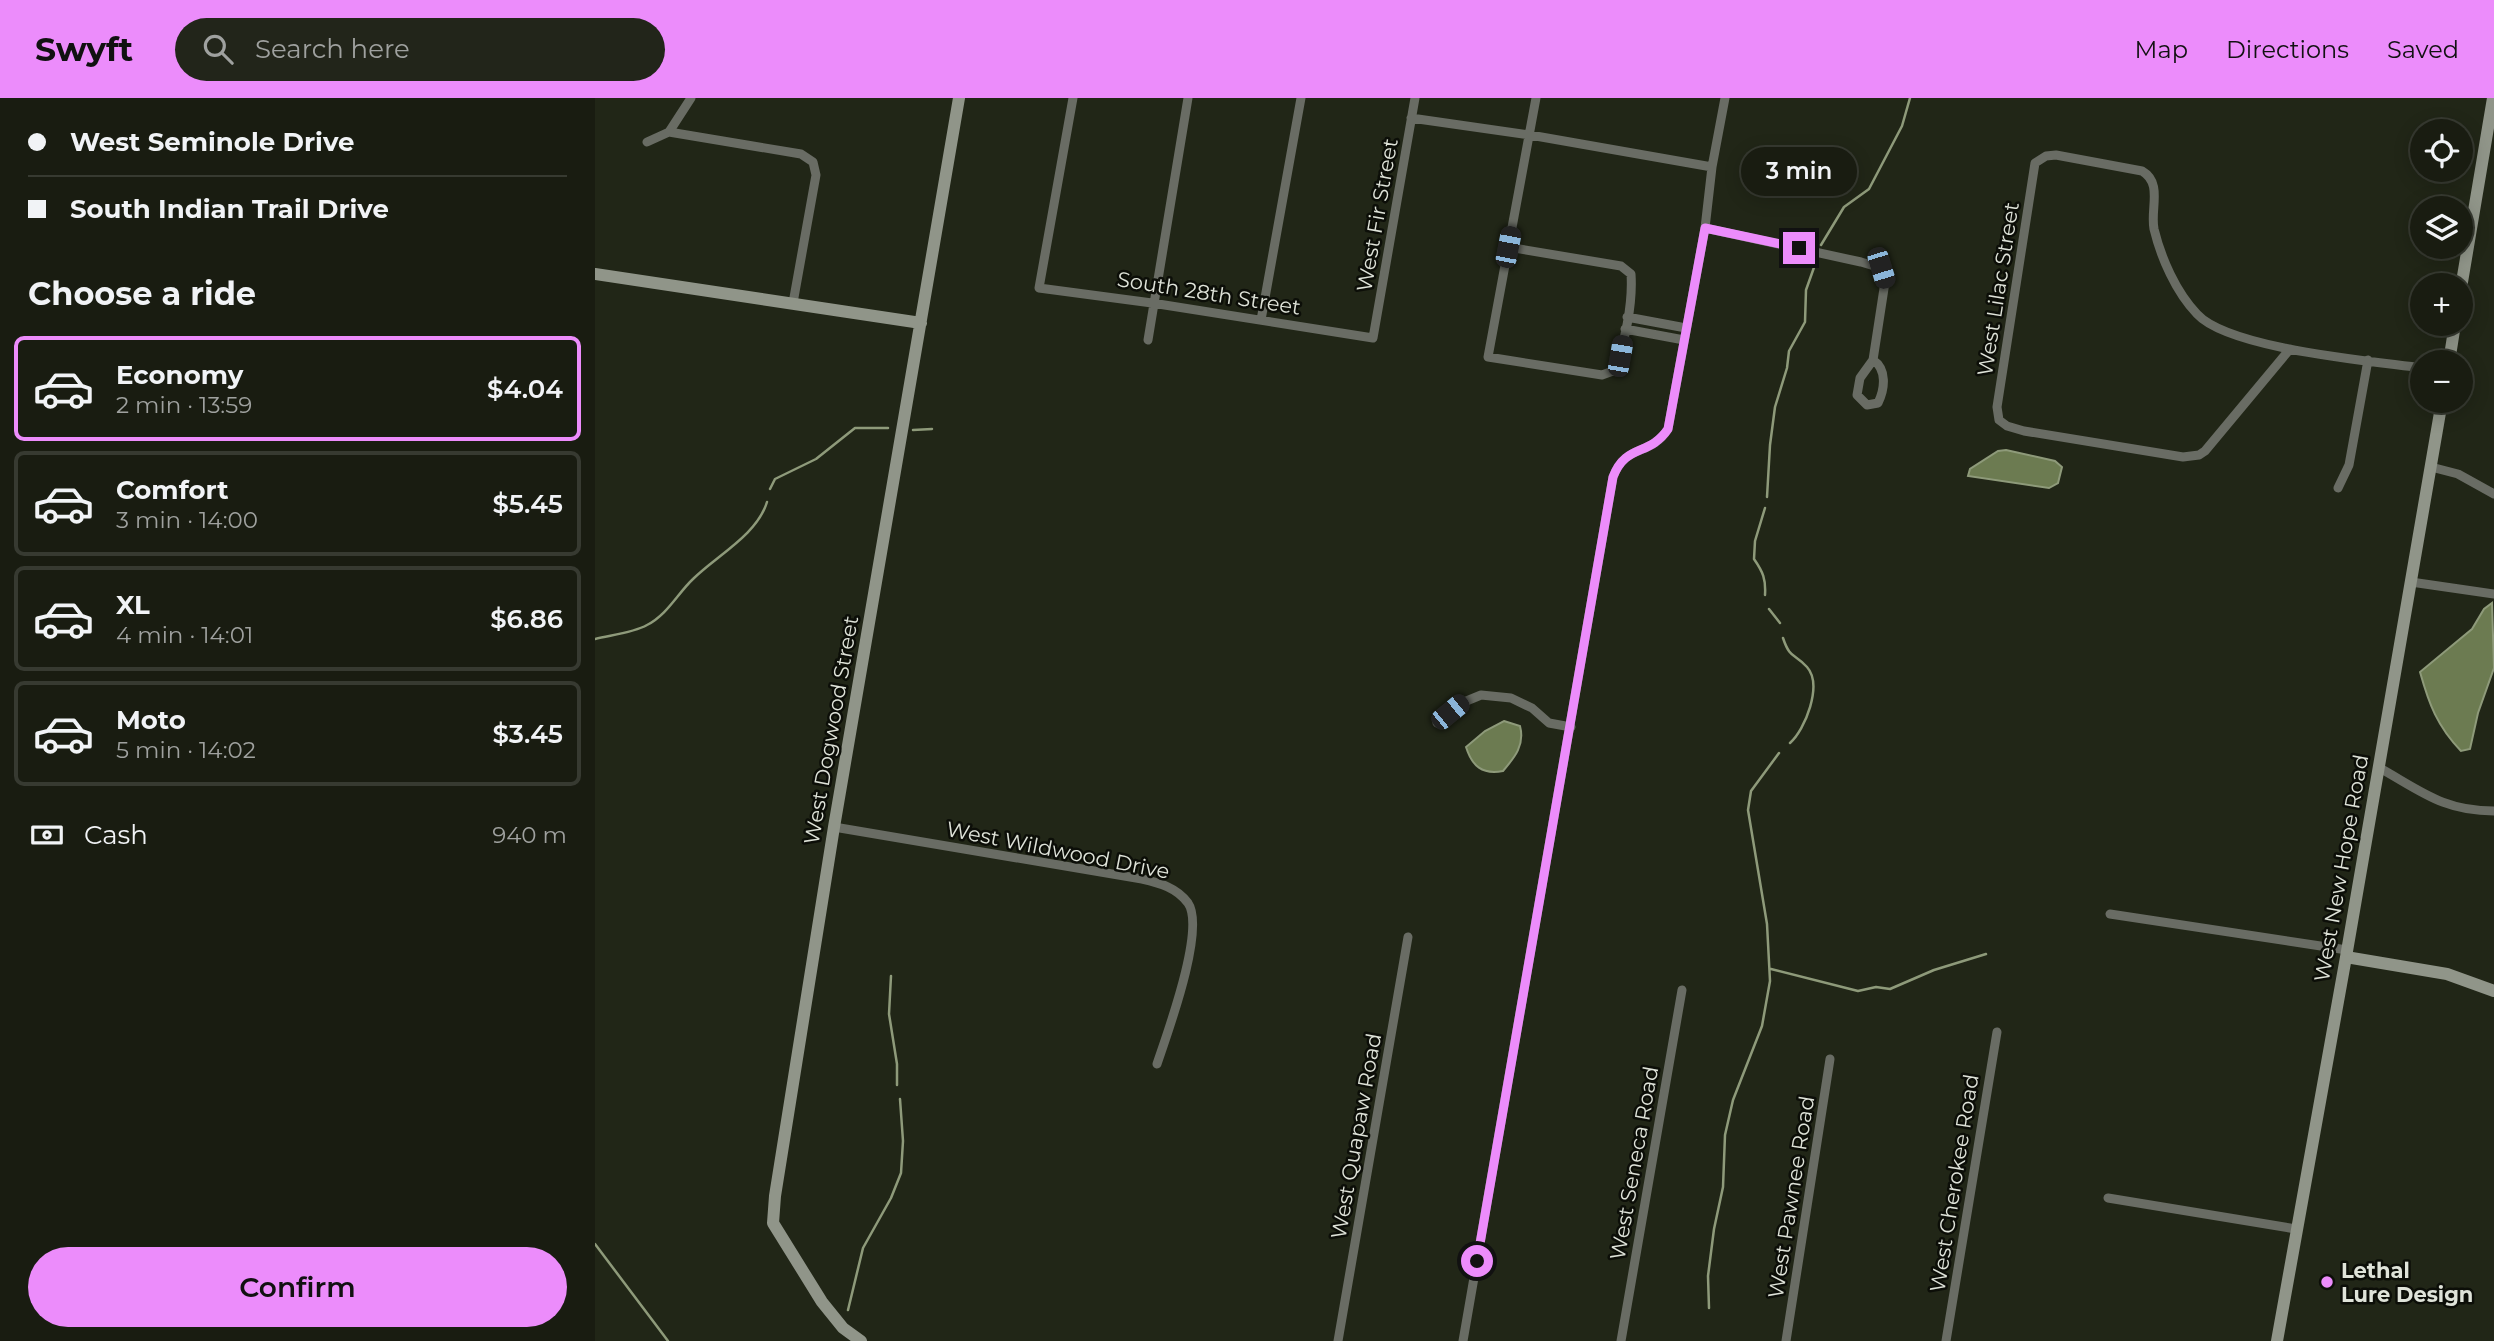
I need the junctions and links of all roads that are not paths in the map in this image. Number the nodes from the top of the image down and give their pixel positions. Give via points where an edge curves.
1 (691, 98) edge
2 (959, 98) edge
3 (1073, 98) edge
4 (1188, 98) edge
5 (1301, 98) edge
6 (1415, 98) edge
7 (1536, 98) edge
8 (1725, 98) edge
9 (2493, 98) edge
10 (1411, 118) junction
11 (669, 132) junction
12 (1530, 135) junction
13 (647, 142) dead end
14 (1712, 167) junction
15 (1705, 228) junction
16 (1508, 247) junction
17 (2464, 273) edge
18 (595, 274) edge
19 (793, 303) junction
20 (1152, 303) junction
21 (1627, 317) junction
22 (1261, 320) junction
23 (921, 323) junction
24 (1686, 328) junction
25 (1625, 329) junction
26 (1373, 338) joint
27 (1148, 340) dead end
28 (1684, 340) junction
29 (2290, 349) junction
30 (1873, 360) junction
31 (2368, 360) junction
32 (2410, 366) edge
33 (2440, 413) edge
34 (2431, 467) junction
35 (2338, 488) dead end
36 (2494, 494) edge
37 (2411, 582) junction
38 (2494, 594) edge
39 (1437, 723) dead end
40 (1570, 727) junction
41 (2378, 767) junction
42 (2494, 811) edge
43 (834, 827) junction
44 (2110, 914) dead end
45 (1408, 937) dead end
46 (2347, 953) junction
47 (1682, 990) dead end
48 (2494, 991) edge
49 (1997, 1032) dead end
50 (1830, 1059) dead end
51 (1157, 1064) dead end
52 (2108, 1198) dead end
53 (2295, 1229) junction
54 (861, 1341) edge
55 (1338, 1341) edge
56 (1463, 1341) edge
57 (1621, 1341) edge
58 (1786, 1341) edge
59 (1946, 1341) edge
60 (2277, 1341) edge

1 - 11 street
2 - 23 street, West Dogwood Street
3 - 20 street, South 28th Street via 1039,288
4 - 20 street
5 - 22 street
6 - 10 street, West Fir Street
7 - 12 street
8 - 14 street
9 - 17 street
10 - 12 street
10 - 26 street, West Fir Street
11 - 13 street
11 - 19 street via 801,154 813,162 816,176
12 - 14 street
12 - 16 street
14 - 15 street
15 - 24 street
15 - 30 street via 1881,268 1885,282
16 - 21 street via 1621,266 1631,274
16 - 25 street via 1488,357 1602,375 1613,371
18 - 19 street
19 - 23 street
20 - 22 street, South 28th Street
20 - 27 street
21 - 24 street
21 - 25 street
22 - 26 street, South 28th Street
23 - 43 street, West Dogwood Street
24 - 28 street
25 - 28 street
28 - 40 street via 1668,429 1660,441 1618,462 1613,477
29 - 29 street, West Lilac Street via 2199,455 2183,457 2007,426 1999,420 1997,407 2035,163 2056,155 2150,176 2153,225 2161,252 2197,315 2226,333
29 - 31 street
30 - 30 street via 1858,383 1857,395 1867,405 1878,402 1883,388 1880,367
31 - 32 street
31 - 35 street via 2349,465
33 - 34 street, West New Hope Road
34 - 36 street via 2458,474
34 - 37 street, West New Hope Road
37 - 38 street
37 - 41 street, West New Hope Road
39 - 40 street via 1481,695 1511,698 1549,723
40 - 56 street
41 - 42 street via 2437,802 2462,810
41 - 46 street, West New Hope Road
43 - 51 street, West Wildwood Drive via 1142,879 1176,891 1193,916 1192,937 1178,1003
43 - 54 street, West Dogwood Street via 773,1223 822,1302 843,1328
44 - 46 street
45 - 55 street, West Quapaw Road
46 - 48 street via 2447,974
46 - 53 street, West New Hope Road
47 - 57 street, West Seneca Road
49 - 59 street, West Cherokee Road
50 - 58 street, West Pawnee Road
52 - 53 street
53 - 60 street, West New Hope Road

